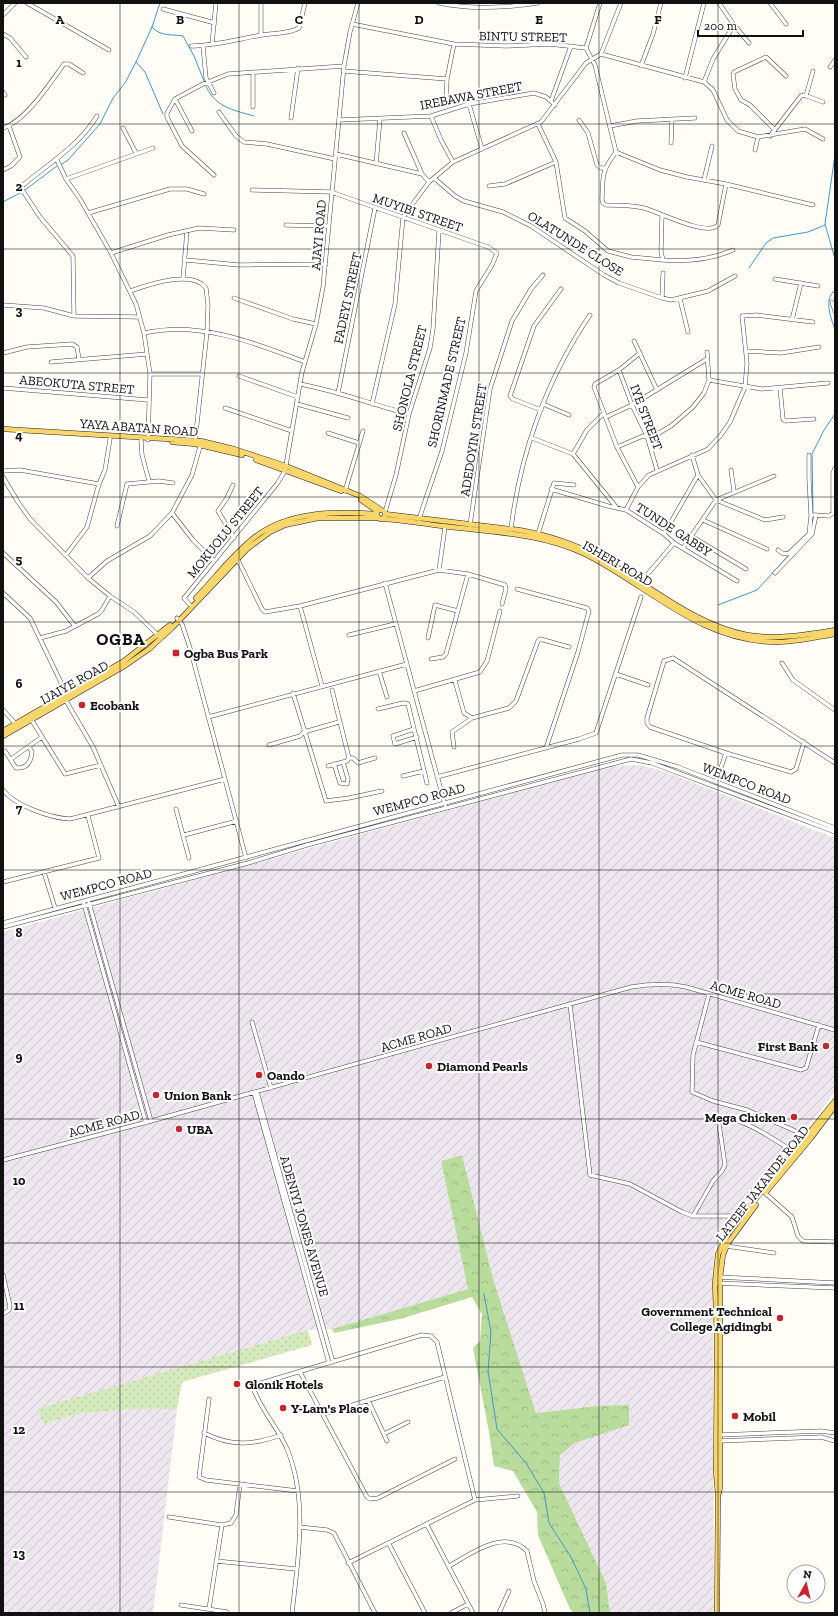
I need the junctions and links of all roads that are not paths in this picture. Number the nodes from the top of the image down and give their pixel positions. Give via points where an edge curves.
1 (15, 3) edge
2 (27, 3) edge
3 (216, 3) edge
4 (261, 3) edge
5 (305, 3) edge
6 (358, 3) edge
7 (439, 3) edge
8 (537, 3) edge
9 (600, 3) edge
10 (621, 3) edge
11 (661, 3) edge
12 (704, 3) edge
13 (719, 3) edge
14 (770, 3) edge
15 (163, 10) dead end
16 (3, 16) edge
17 (215, 23) junction
18 (352, 24) junction
19 (786, 24) dead end
20 (734, 25) junction
21 (3, 34) edge
22 (261, 35) junction
23 (749, 43) dead end
24 (212, 44) junction
25 (454, 44) junction
26 (191, 46) dead end
27 (204, 46) junction
28 (571, 46) junction
29 (586, 48) junction
30 (109, 50) dead end
31 (601, 54) junction
32 (26, 57) dead end
33 (591, 58) junction
34 (835, 60) edge
35 (344, 66) junction
36 (641, 66) junction
37 (830, 67) dead end
38 (298, 68) junction
39 (343, 71) junction
40 (813, 71) dead end
41 (254, 72) junction
42 (83, 73) dead end
43 (786, 76) dead end
44 (685, 78) junction
45 (447, 79) junction
46 (704, 82) junction
47 (205, 83) junction
48 (214, 93) dead end
49 (806, 96) junction
50 (175, 99) junction
51 (551, 101) junction
52 (823, 102) dead end
53 (469, 104) junction
54 (446, 105) dead end
55 (555, 105) junction
56 (253, 107) dead end
57 (219, 112) dead end
58 (97, 116) dead end
59 (431, 116) junction
60 (291, 118) dead end
61 (380, 118) junction
62 (695, 118) dead end
63 (672, 119) junction
64 (339, 120) junction
65 (579, 120) dead end
66 (538, 124) junction
67 (9, 126) junction
68 (610, 126) junction
69 (3, 128) edge
70 (124, 128) dead end
71 (774, 129) junction
72 (192, 131) dead end
73 (404, 133) dead end
74 (770, 136) junction
75 (758, 137) junction
76 (823, 139) dead end
77 (671, 143) dead end
78 (712, 146) dead end
79 (153, 148) dead end
80 (482, 148) junction
81 (755, 150) dead end
82 (616, 152) junction
83 (136, 154) junction
84 (335, 157) junction
85 (58, 161) junction
86 (453, 162) junction
87 (556, 162) junction
88 (376, 164) junction
89 (605, 168) junction
90 (3, 170) edge
91 (422, 174) junction
92 (214, 175) dead end
93 (434, 178) junction
94 (66, 179) junction
95 (704, 180) junction
96 (429, 182) junction
97 (726, 184) junction
98 (488, 186) dead end
99 (252, 190) dead end
100 (331, 192) junction
101 (204, 194) dead end
102 (813, 205) dead end
103 (375, 208) junction
104 (88, 213) junction
105 (662, 215) junction
106 (403, 217) junction
107 (286, 225) dead end
108 (328, 226) junction
109 (234, 230) dead end
110 (187, 231) junction
111 (439, 231) junction
112 (734, 250) dead end
113 (111, 253) junction
114 (497, 253) joint
115 (186, 260) junction
116 (663, 260) junction
117 (326, 264) junction
118 (663, 273) dead end
119 (543, 275) dead end
120 (735, 276) dead end
121 (183, 279) junction
122 (775, 279) dead end
123 (801, 283) junction
124 (818, 286) dead end
125 (561, 289) dead end
126 (130, 291) junction
127 (234, 298) dead end
128 (662, 298) junction
129 (680, 299) junction
130 (832, 302) dead end
131 (3, 305) edge
132 (835, 310) edge
133 (590, 315) dead end
134 (74, 316) junction
135 (140, 317) junction
136 (792, 320) junction
137 (812, 322) dead end
138 (316, 324) junction
139 (206, 332) junction
140 (688, 332) dead end
141 (144, 333) junction
142 (634, 341) dead end
143 (819, 347) dead end
144 (746, 351) junction
145 (707, 352) dead end
146 (3, 353) edge
147 (640, 353) junction
148 (147, 354) junction
149 (79, 358) junction
150 (707, 359) junction
151 (51, 362) dead end
152 (305, 362) junction
153 (619, 370) junction
154 (150, 374) junction
155 (201, 374) junction
156 (239, 376) dead end
157 (709, 380) junction
158 (828, 383) dead end
159 (300, 384) junction
160 (745, 387) junction
161 (3, 388) edge
162 (780, 388) junction
163 (657, 390) junction
164 (338, 392) junction
165 (298, 397) junction
166 (148, 400) junction
167 (297, 404) junction
168 (372, 404) junction
169 (543, 404) junction
170 (632, 406) junction
171 (225, 408) dead end
172 (542, 410) junction
173 (410, 414) junction
174 (569, 415) dead end
175 (605, 415) junction
176 (348, 418) dead end
177 (814, 419) dead end
178 (3, 430) edge
179 (292, 431) junction
180 (362, 431) dead end
181 (328, 433) dead end
182 (647, 436) junction
183 (532, 438) junction
184 (110, 439) junction
185 (148, 439) junction
186 (140, 440) junction
187 (195, 442) junction
188 (201, 443) junction
189 (359, 443) junction
190 (617, 447) junction
191 (573, 454) junction
192 (809, 455) dead end
193 (692, 456) junction
194 (286, 468) junction
195 (835, 468) edge
196 (657, 470) junction
197 (731, 470) dead end
198 (3, 471) edge
199 (698, 475) junction
200 (774, 476) dead end
201 (3, 477) edge
202 (149, 481) junction
203 (173, 483) dead end
204 (99, 484) junction
205 (574, 485) dead end
206 (233, 486) dead end
207 (638, 487) junction
208 (552, 489) junction
209 (345, 491) junction
210 (734, 491) junction
211 (716, 500) junction
212 (617, 508) junction
213 (626, 510) junction
214 (172, 513) junction
215 (380, 513) junction
216 (813, 516) junction
217 (783, 517) dead end
218 (419, 519) junction
219 (703, 520) junction
220 (470, 524) junction
221 (117, 526) dead end
222 (445, 526) junction
223 (511, 529) junction
224 (538, 534) junction
225 (664, 534) junction
226 (691, 536) junction
227 (234, 538) junction
228 (674, 543) junction
229 (683, 548) junction
230 (767, 548) dead end
231 (778, 550) dead end
232 (3, 553) edge
233 (586, 553) junction
234 (66, 555) junction
235 (237, 557) junction
236 (214, 561) junction
237 (746, 569) dead end
238 (439, 570) junction
239 (775, 573) dead end
240 (468, 574) junction
241 (88, 578) junction
242 (737, 581) dead end
243 (641, 582) junction
244 (385, 583) junction
245 (517, 589) dead end
246 (3, 593) edge
247 (110, 596) junction
248 (641, 597) dead end
249 (502, 604) dead end
250 (190, 605) junction
251 (300, 606) junction
252 (458, 611) junction
253 (500, 611) dead end
254 (178, 619) junction
255 (395, 624) junction
256 (74, 625) junction
257 (835, 630) edge
258 (835, 634) edge
259 (349, 635) dead end
260 (160, 637) junction
261 (40, 638) junction
262 (428, 638) dead end
263 (569, 647) dead end
264 (431, 659) dead end
265 (782, 663) dead end
266 (407, 664) junction
267 (379, 671) junction
268 (616, 674) junction
269 (455, 681) junction
270 (648, 685) dead end
271 (322, 686) junction
272 (332, 690) dead end
273 (414, 691) junction
274 (293, 693) junction
275 (66, 697) junction
276 (387, 697) dead end
277 (378, 709) dead end
278 (3, 710) edge
279 (835, 710) edge
280 (208, 717) junction
281 (31, 718) junction
282 (472, 718) junction
283 (339, 722) junction
284 (15, 723) junction
285 (414, 729) junction
286 (3, 731) edge
287 (425, 731) junction
288 (304, 732) junction
289 (416, 735) junction
290 (3, 736) edge
291 (42, 737) junction
292 (804, 742) junction
293 (269, 746) dead end
294 (29, 747) junction
295 (454, 747) dead end
296 (546, 748) junction
297 (5, 751) dead end
298 (726, 753) junction
299 (349, 758) junction
300 (375, 758) dead end
301 (11, 759) junction
302 (343, 762) junction
303 (835, 763) edge
304 (334, 764) junction
305 (101, 765) junction
306 (328, 766) dead end
307 (678, 767) junction
308 (424, 771) junction
309 (676, 772) junction
310 (403, 776) dead end
311 (437, 777) junction
312 (225, 779) junction
313 (427, 782) dead end
314 (716, 782) junction
315 (382, 791) dead end
316 (4, 792) edge
317 (3, 798) edge
318 (444, 803) junction
319 (119, 807) junction
320 (445, 808) junction
321 (176, 809) dead end
322 (88, 816) junction
323 (237, 821) junction
324 (835, 828) edge
325 (835, 832) edge
326 (184, 835) junction
327 (246, 857) junction
328 (189, 858) dead end
329 (248, 863) junction
330 (44, 872) junction
331 (3, 882) edge
332 (88, 902) junction
333 (83, 903) junction
334 (55, 908) junction
335 (3, 923) edge
336 (3, 927) edge
337 (709, 994) junction
338 (570, 1004) junction
339 (252, 1022) dead end
340 (819, 1025) junction
341 (835, 1030) edge
342 (696, 1042) junction
343 (138, 1077) junction
344 (133, 1079) junction
345 (271, 1088) junction
346 (255, 1092) junction
347 (835, 1100) edge
348 (835, 1106) edge
349 (151, 1121) junction
350 (146, 1123) junction
351 (807, 1136) junction
352 (794, 1152) junction
353 (3, 1160) edge
354 (765, 1193) junction
355 (693, 1216) junction
356 (736, 1224) junction
357 (835, 1242) edge
358 (726, 1246) junction
359 (774, 1253) dead end
360 (3, 1275) edge
361 (718, 1280) junction
362 (776, 1280) junction
363 (835, 1283) edge
364 (775, 1286) junction
365 (835, 1288) edge
366 (3, 1314) edge
367 (331, 1363) junction
368 (300, 1372) junction
369 (445, 1377) junction
370 (209, 1399) dead end
371 (368, 1400) junction
372 (323, 1414) junction
373 (408, 1422) dead end
374 (204, 1433) junction
375 (281, 1434) junction
376 (384, 1434) junction
377 (741, 1434) junction
378 (835, 1434) edge
379 (718, 1435) junction
380 (741, 1440) junction
381 (387, 1441) dead end
382 (718, 1441) junction
383 (835, 1441) edge
384 (455, 1459) dead end
385 (240, 1484) junction
386 (298, 1491) junction
387 (518, 1496) dead end
388 (475, 1500) junction
389 (169, 1517) dead end
390 (222, 1525) junction
391 (427, 1525) junction
392 (300, 1527) junction
393 (389, 1544) junction
394 (216, 1561) junction
395 (348, 1563) junction
396 (449, 1566) junction
397 (296, 1569) junction
398 (509, 1591) dead end
399 (468, 1604) junction
400 (181, 1605) dead end
401 (209, 1609) junction
402 (227, 1612) dead end
403 (292, 1613) edge
404 (375, 1613) edge
405 (425, 1613) edge
406 (451, 1613) edge
407 (473, 1613) edge
408 (499, 1613) edge
409 (545, 1613) edge
410 (717, 1613) edge

1 - 16 street
2 - 30 street
3 - 17 street
4 - 22 street
5 - 22 street via 299,28 292,32
6 - 18 street, AJAYI ROAD
7 - 8 street via 470,8
9 - 29 street
10 - 31 street
11 - 36 street
12 - 44 street
13 - 20 street
14 - 19 street
15 - 17 street
17 - 24 street
18 - 25 street, BINTU STREET
18 - 35 street, AJAYI ROAD
20 - 23 street
20 - 46 street via 713,59
21 - 32 street via 10,38
22 - 24 street
24 - 27 street
25 - 28 street, BINTU STREET
25 - 45 street
26 - 27 street
27 - 47 street
28 - 29 street, BINTU STREET
28 - 51 street
29 - 33 street, BINTU STREET
31 - 33 street
31 - 36 street
33 - 55 street
33 - 68 street, BINTU STREET via 596,65 601,96
34 - 37 street
35 - 38 street
35 - 39 street, AJAYI ROAD
36 - 44 street
38 - 41 street
38 - 60 street
39 - 45 street
39 - 64 street, AJAYI ROAD
40 - 49 street
41 - 47 street via 228,74
41 - 56 street
42 - 67 street via 66,64 25,114
43 - 71 street via 766,58 733,74 735,89 741,100 750,105
44 - 46 street
45 - 54 street
46 - 75 street via 713,90 722,112 732,126 745,135
47 - 48 street
47 - 50 street
49 - 52 street
49 - 71 street via 799,98
50 - 72 street
50 - 92 street via 167,116 182,146
51 - 53 street, IREBAWA STREET via 534,93
51 - 55 street, IREBAWA STREET
53 - 59 street, IREBAWA STREET
53 - 80 street
55 - 66 street
57 - 84 street via 236,136 244,142
58 - 85 street via 85,133
59 - 61 street, IREBAWA STREET
59 - 86 street
61 - 64 street, IREBAWA STREET
61 - 88 street
62 - 63 street
63 - 68 street
63 - 77 street
64 - 84 street, AJAYI ROAD
65 - 89 street via 588,133 597,165
66 - 80 street
66 - 87 street
67 - 69 street
67 - 90 street via 20,157
68 - 82 street, BINTU STREET
70 - 83 street
71 - 74 street
73 - 91 street
74 - 75 street
74 - 76 street via 805,130
75 - 81 street
78 - 95 street
79 - 83 street
80 - 86 street
82 - 89 street
82 - 95 street via 660,170
83 - 94 street
84 - 88 street
84 - 100 street, AJAYI ROAD
85 - 94 street
85 - 134 street via 22,186 22,190 40,217 73,256
86 - 93 street
87 - 98 street via 505,184
87 - 116 street via 565,218 608,251 631,257
88 - 91 street
89 - 105 street via 603,203 644,208
91 - 96 street
93 - 96 street
93 - 128 street, OLATUNDE CLOSE via 454,196 464,201 503,212 531,226 604,275
94 - 104 street
95 - 97 street
96 - 106 street
97 - 102 street
97 - 105 street via 716,227 699,228
99 - 100 street, MUYIBI STREET
100 - 103 street, MUYIBI STREET
100 - 108 street, AJAYI ROAD
101 - 104 street via 187,188 170,189
103 - 106 street, MUYIBI STREET
103 - 164 street, FADEYI STREET
104 - 113 street
105 - 116 street
106 - 111 street, MUYIBI STREET
106 - 168 street via 395,304
107 - 108 street
108 - 117 street, AJAYI ROAD
109 - 110 street via 207,228
110 - 113 street
110 - 115 street
111 - 114 street, MUYIBI STREET via 488,247
111 - 173 street, SHONOLA STREET via 430,348
112 - 116 street via 698,261
113 - 126 street
114 - 218 street, SHORINMADE STREET via 476,291 466,353 442,451
115 - 117 street via 239,265
115 - 121 street
117 - 138 street, AJAYI ROAD
118 - 128 street
119 - 220 street, ADEDOYIN STREET via 527,295 512,321 490,389
120 - 129 street, OLATUNDE CLOSE via 708,291
121 - 126 street via 160,282
121 - 139 street via 201,283 206,288
122 - 123 street
123 - 124 street
123 - 136 street
125 - 172 street via 534,326 510,396
126 - 135 street
127 - 138 street via 293,319
128 - 129 street, OLATUNDE CLOSE
129 - 140 street
130 - 132 street
131 - 134 street via 44,308
133 - 169 street via 565,354
134 - 135 street
135 - 141 street
136 - 137 street
136 - 144 street via 745,315 741,319
138 - 152 street, AJAYI ROAD
139 - 141 street via 173,329
139 - 152 street via 237,338
139 - 155 street
141 - 148 street
142 - 147 street
143 - 144 street via 781,353
144 - 160 street
145 - 150 street
146 - 149 street via 27,347 72,344 77,347
147 - 153 street
147 - 163 street
148 - 149 street
148 - 154 street
149 - 151 street
150 - 157 street
150 - 163 street
152 - 159 street, AJAYI ROAD
153 - 170 street, IYE STREET
153 - 175 street via 594,387
154 - 155 street
154 - 166 street
155 - 187 street
156 - 165 street
157 - 160 street
157 - 182 street via 704,393 693,407 671,426 652,437
158 - 162 street
159 - 164 street
159 - 165 street, AJAYI ROAD
160 - 162 street
160 - 193 street via 735,412 721,435 708,449
161 - 166 street, ABEOKUTA STREET
162 - 177 street via 785,421
163 - 170 street
164 - 168 street
165 - 167 street, AJAYI ROAD
166 - 185 street
167 - 176 street
167 - 179 street, AJAYI ROAD
168 - 173 street
169 - 172 street
169 - 174 street
170 - 175 street
170 - 182 street, IYE STREET
171 - 179 street
172 - 183 street
173 - 215 street, SHONOLA STREET via 396,475
175 - 190 street
175 - 191 street via 587,430
178 - 184 main road, YAYA ABATAN ROAD
178 - 185 main road, YAYA ABATAN ROAD
179 - 194 street, AJAYI ROAD
180 - 189 street
181 - 189 street
182 - 190 street
182 - 196 street, IYE STREET
183 - 191 street
183 - 223 street via 523,467
184 - 186 main road, YAYA ABATAN ROAD
184 - 204 street via 105,470
185 - 186 main road, YAYA ABATAN ROAD
185 - 187 main road, YAYA ABATAN ROAD
186 - 202 street
187 - 188 main road, YAYA ABATAN ROAD
188 - 194 main road, YAYA ABATAN ROAD
188 - 214 street via 192,475
189 - 209 street
190 - 207 street
191 - 212 street
192 - 216 street
193 - 196 street
193 - 199 street
194 - 209 main road, YAYA ABATAN ROAD
194 - 227 street, MOKUOLU STREET via 277,484
195 - 216 street via 833,513 829,516
196 - 207 street
197 - 210 street
198 - 204 street via 20,470
199 - 211 street
199 - 225 street
200 - 210 street
201 - 234 street via 30,519
202 - 203 street
202 - 221 street via 127,484
204 - 234 street via 87,527
205 - 208 street via 556,482
206 - 227 street via 218,511
207 - 213 street
208 - 212 street, TUNDE GABBY
208 - 224 street
209 - 215 main road, YAYA ABATAN ROAD
210 - 211 street
211 - 217 street via 765,520
211 - 219 street
212 - 213 street, TUNDE GABBY
213 - 225 street, TUNDE GABBY
214 - 236 street
214 - 241 street via 150,536 107,562
215 - 218 main road, ISHERI ROAD
215 - 222 main road, ISHERI ROAD
215 - 235 main road, ISHERI ROAD via 334,513 288,520 265,530
216 - 231 street via 809,534 796,547 788,554
216 - 239 street via 812,534
218 - 220 main road, ISHERI ROAD
219 - 226 street
219 - 230 street
220 - 223 main road, ISHERI ROAD
222 - 233 main road, ISHERI ROAD via 531,537
222 - 238 street
223 - 224 main road, ISHERI ROAD
224 - 233 main road, ISHERI ROAD
225 - 228 street, TUNDE GABBY
226 - 229 street
226 - 237 street
227 - 236 street, MOKUOLU STREET
228 - 229 street, TUNDE GABBY
228 - 243 street
229 - 242 street, TUNDE GABBY
232 - 256 street via 56,602
233 - 243 main road, ISHERI ROAD
233 - 258 main road, ISHERI ROAD via 690,619 719,632 754,640 778,642
234 - 241 street
235 - 250 main road, IJAIYE ROAD
235 - 251 street via 265,612
235 - 254 main road, IJAIYE ROAD
236 - 250 street, MOKUOLU STREET via 184,598
238 - 240 street
238 - 244 street
240 - 249 street via 505,585
240 - 252 street
241 - 247 street
243 - 257 main road, ISHERI ROAD via 693,615 734,631 778,638
244 - 251 street
244 - 255 street
245 - 296 street via 589,611
246 - 261 street via 30,618
247 - 256 street via 102,610
247 - 260 street via 134,612
248 - 268 street
250 - 254 main road, IJAIYE ROAD
251 - 271 street
252 - 262 street via 435,605
252 - 264 street via 446,654
253 - 269 street via 484,668 480,672
254 - 260 main road, IJAIYE ROAD
254 - 280 street via 190,648
255 - 259 street
255 - 266 street
256 - 261 street via 59,634
260 - 275 main road, IJAIYE ROAD via 126,665
261 - 275 street
263 - 282 street via 540,639 513,705
265 - 279 street via 793,680
266 - 267 street
266 - 273 street
267 - 271 street
267 - 276 street
268 - 270 street
268 - 296 street via 596,733
269 - 273 street
269 - 282 street via 464,712
271 - 274 street
272 - 283 street
273 - 287 street
274 - 280 street
274 - 288 street
275 - 281 main road, IJAIYE ROAD
275 - 284 main road, IJAIYE ROAD
275 - 305 street
277 - 285 street via 408,704
278 - 284 street
280 - 312 street
281 - 290 main road, IJAIYE ROAD
281 - 291 street
282 - 295 street via 452,732
283 - 288 street
283 - 299 street
284 - 286 main road, IJAIYE ROAD
285 - 289 street
285 - 289 street via 393,736 395,744
287 - 289 street
287 - 311 street
288 - 293 street via 300,736
288 - 315 street via 326,801
289 - 308 street
291 - 294 street
291 - 305 street via 65,774
292 - 298 street via 794,771
292 - 298 street via 672,658 667,659 647,723 650,727
292 - 303 street
294 - 301 street
294 - 301 street via 32,752 28,765 24,768 16,768
296 - 311 street
297 - 301 street
298 - 314 street
299 - 300 street via 358,763
299 - 302 street
302 - 304 street
302 - 304 street via 347,784 340,782
304 - 306 street
305 - 319 street
307 - 309 street
307 - 314 street, WEMPCO ROAD
307 - 318 street, WEMPCO ROAD via 638,755 622,755
308 - 310 street
308 - 313 street
309 - 320 street, WEMPCO ROAD via 631,759
309 - 325 street, WEMPCO ROAD
311 - 318 street
312 - 319 street
312 - 323 street
314 - 324 street, WEMPCO ROAD
316 - 317 street
316 - 322 street via 11,798 51,817 70,819
318 - 320 street
318 - 327 street, WEMPCO ROAD
319 - 322 street
320 - 329 street, WEMPCO ROAD
321 - 326 street
322 - 330 street via 99,858
323 - 326 street
323 - 327 street
326 - 328 street
327 - 329 street
327 - 332 street, WEMPCO ROAD
329 - 332 street, WEMPCO ROAD
330 - 331 street
330 - 334 street
332 - 333 street, WEMPCO ROAD
332 - 343 street
333 - 334 street, WEMPCO ROAD
333 - 336 street, WEMPCO ROAD
333 - 344 street
334 - 335 street, WEMPCO ROAD
337 - 338 street, ACME ROAD via 670,984 649,984
337 - 340 street, ACME ROAD
337 - 342 street
338 - 345 street, ACME ROAD
338 - 355 street via 590,1174 630,1184
339 - 345 street
340 - 341 street, ACME ROAD
340 - 342 street via 806,1068 801,1070
342 - 351 street via 691,1070 692,1092 713,1101 747,1110
343 - 344 street
343 - 349 street
344 - 350 street
345 - 346 street, ACME ROAD
346 - 349 street, ACME ROAD
346 - 367 street, ADENIYI JONES AVENUE
347 - 351 main road, LATEEF JAKANDE ROAD
348 - 354 main road, LATEEF JAKANDE ROAD
349 - 350 street, ACME ROAD
350 - 353 street, ACME ROAD
351 - 352 main road, LATEEF JAKANDE ROAD
352 - 355 street via 754,1128 720,1118 725,1165
352 - 356 main road, LATEEF JAKANDE ROAD
354 - 357 street via 792,1217 798,1236 803,1241
354 - 358 main road, LATEEF JAKANDE ROAD
355 - 356 street via 730,1216
356 - 361 main road, LATEEF JAKANDE ROAD via 720,1250
358 - 359 street
358 - 361 main road, LATEEF JAKANDE ROAD
360 - 366 street via 10,1306
361 - 362 street
361 - 364 street
361 - 379 main road, LATEEF JAKANDE ROAD
362 - 363 street
362 - 364 street
364 - 365 street
367 - 368 street
367 - 369 street via 427,1335 437,1342
368 - 372 street
368 - 375 street via 253,1387 257,1398
369 - 371 street
369 - 388 street
370 - 374 street
371 - 372 street
371 - 376 street
372 - 384 street via 363,1493 370,1499 378,1498
373 - 376 street
374 - 375 street via 235,1444 263,1441
374 - 385 street via 199,1476 206,1480
375 - 386 street via 295,1472
376 - 381 street
377 - 378 street via 821,1431
377 - 379 street
377 - 380 street
379 - 382 main road, LATEEF JAKANDE ROAD
380 - 382 street
380 - 383 street via 821,1437
382 - 410 main road, LATEEF JAKANDE ROAD
385 - 386 street
385 - 390 street via 236,1515 232,1523
386 - 392 street
387 - 388 street
388 - 391 street
389 - 390 street
390 - 394 street
391 - 393 street
391 - 396 street
392 - 395 street via 331,1531
392 - 397 street
393 - 395 street
393 - 405 street
394 - 397 street
394 - 401 street
395 - 404 street
396 - 399 street
396 - 409 street via 483,1547 509,1542 517,1544 527,1551
397 - 403 street
398 - 408 street
399 - 406 street
399 - 407 street
400 - 401 street
401 - 402 street

